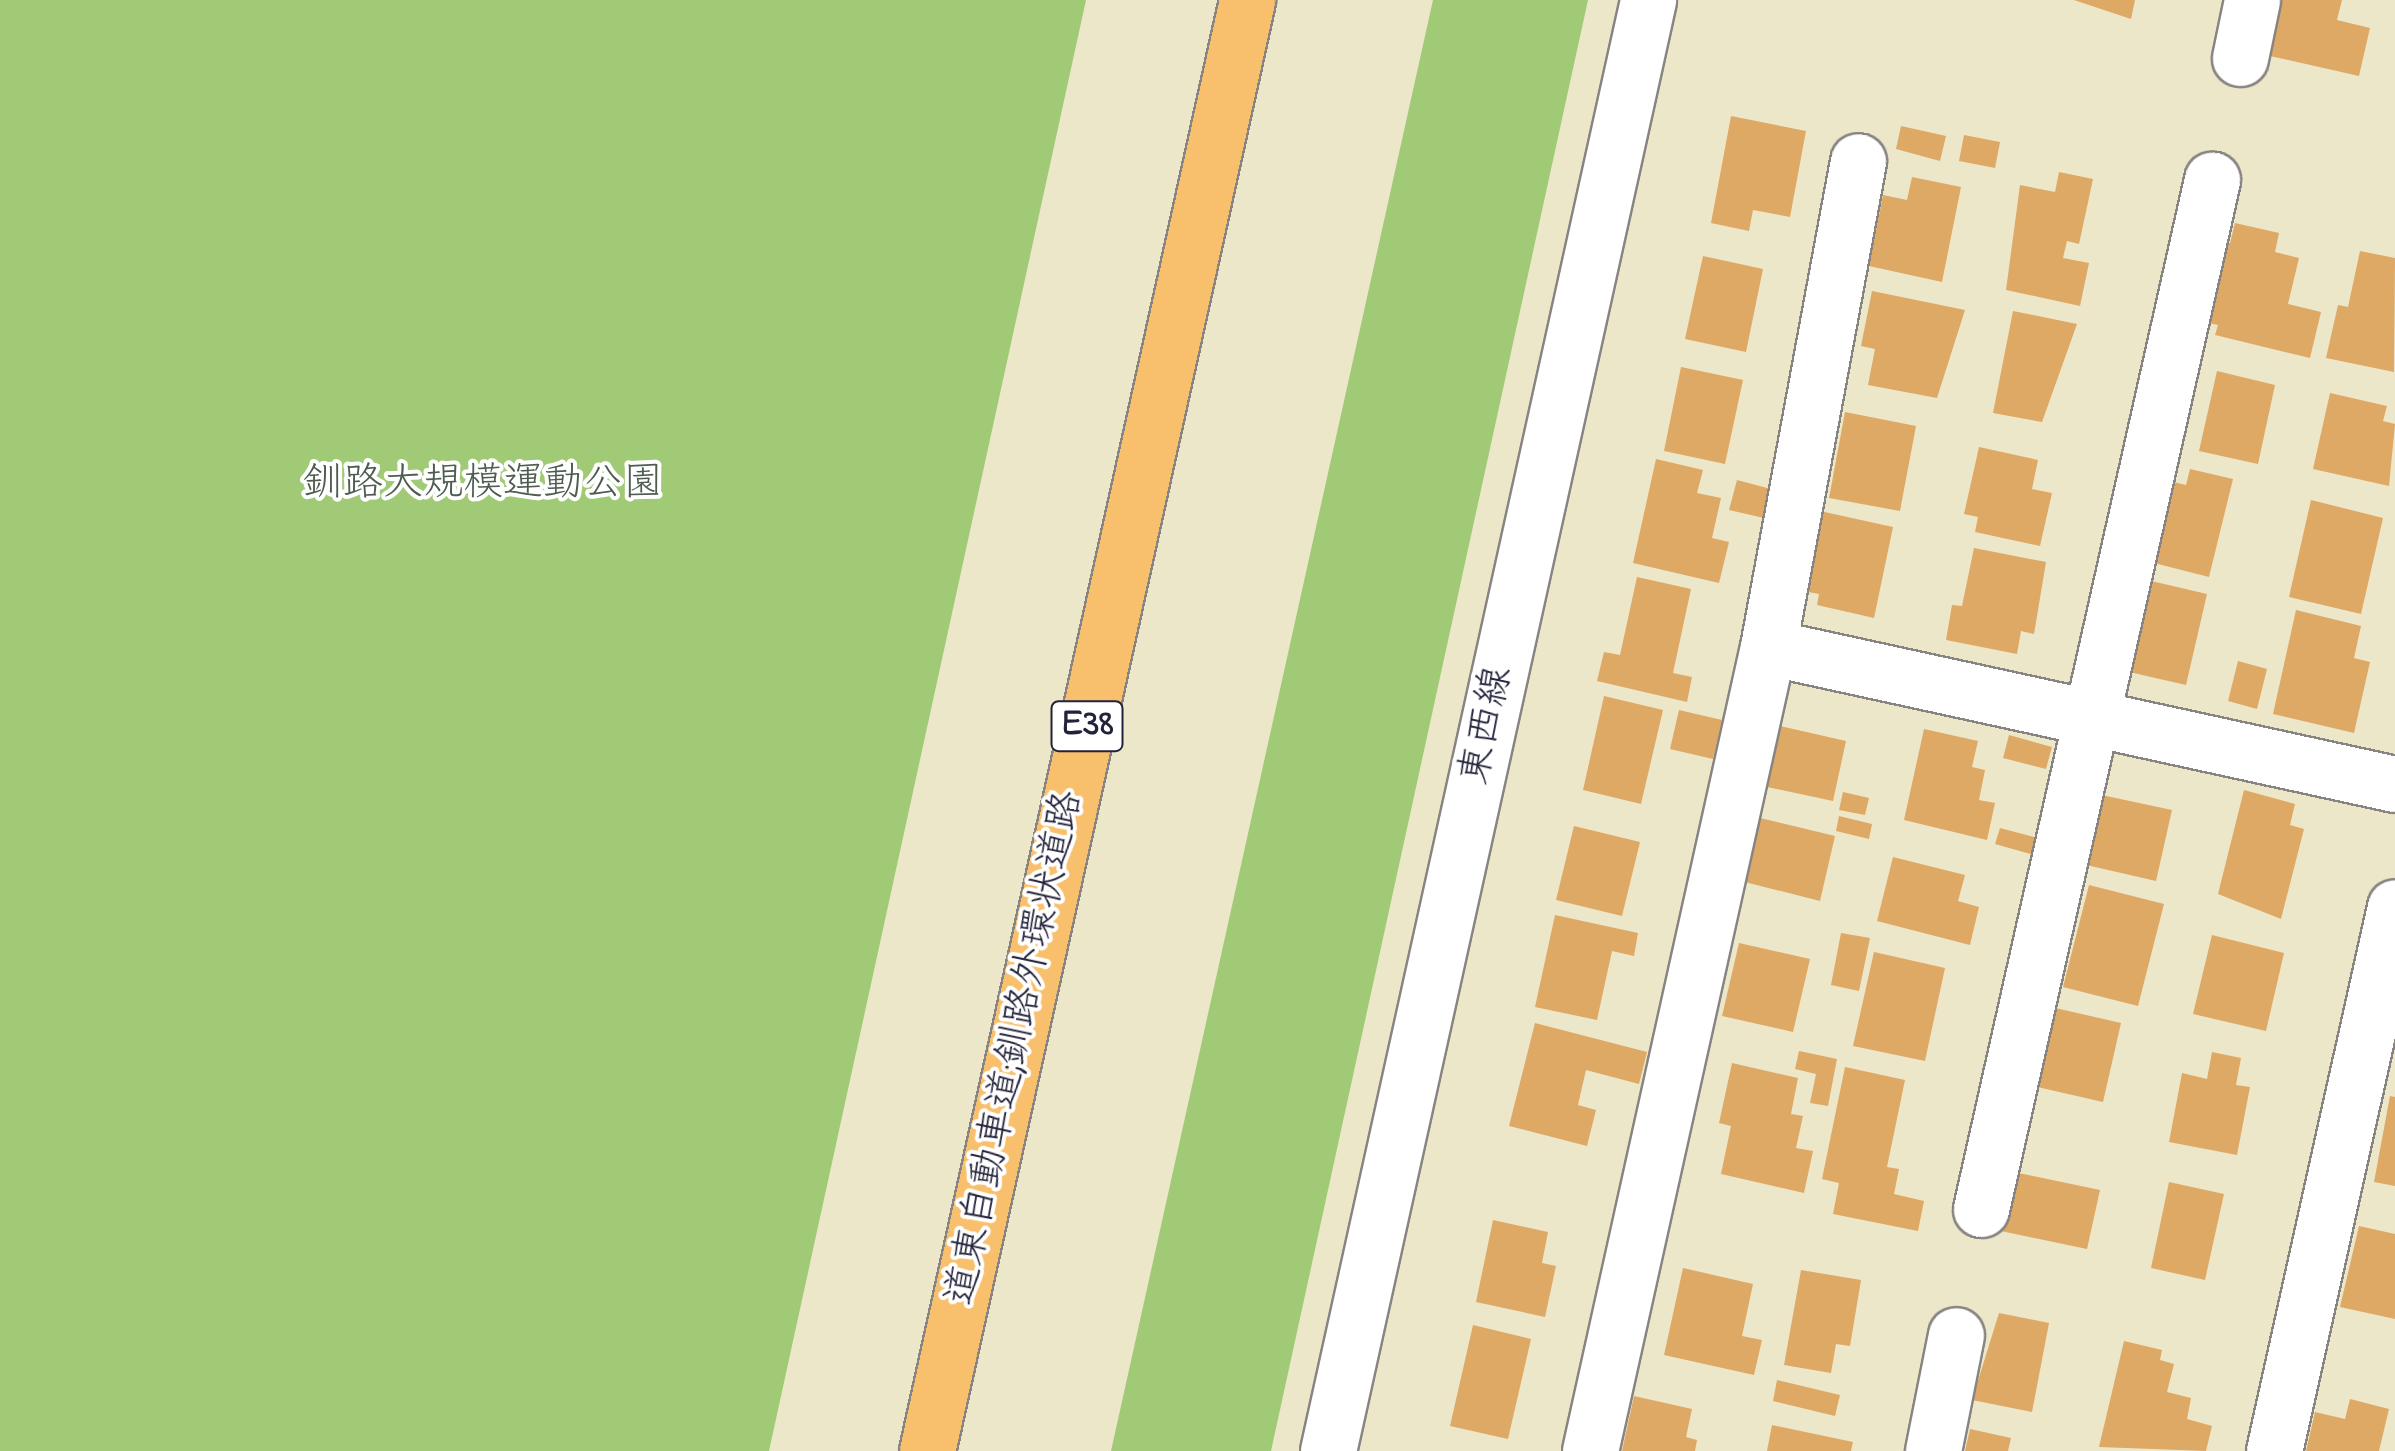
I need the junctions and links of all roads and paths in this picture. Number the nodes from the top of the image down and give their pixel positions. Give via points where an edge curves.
1 (1209, 0) edge
2 (1247, 0) edge
3 (1648, 0) edge
4 (2252, 0) edge
5 (2240, 58) dead end
6 (1858, 161) dead end
7 (2212, 180) dead end
8 (1768, 647) junction
9 (2092, 716) junction
10 (2395, 784) edge
11 (2395, 907) edge
12 (1981, 1209) dead end
13 (1956, 1336) dead end
14 (892, 1451) edge
15 (927, 1451) edge
16 (1328, 1451) edge
17 (1590, 1451) edge
18 (1932, 1451) edge
19 (2274, 1451) edge

1 - 14 highway, 道東自動車道;釧路外環状道路 / E38
2 - 15 highway, 道東自動車道;釧路外環状道路 / E38
3 - 16 street, 東西線
4 - 5 street
6 - 8 street
7 - 9 street
8 - 9 street
8 - 17 street
9 - 10 street
9 - 12 street
11 - 19 street
13 - 18 street

